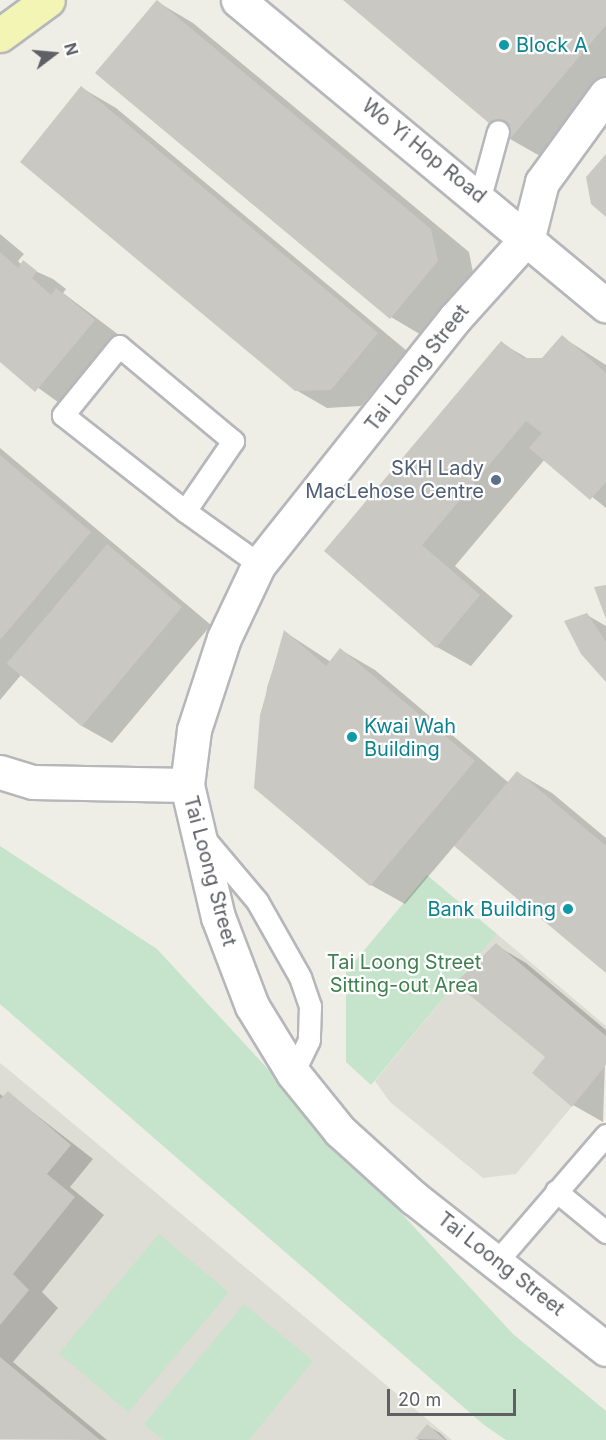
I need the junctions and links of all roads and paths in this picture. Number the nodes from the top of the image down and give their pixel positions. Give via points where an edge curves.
1 (48, 0) edge
2 (238, 0) edge
3 (0, 35) edge
4 (606, 94) edge
5 (498, 131) dead end
6 (480, 197) junction
7 (528, 237) junction
8 (606, 305) edge
9 (185, 511) junction
10 (259, 564) junction
11 (0, 772) edge
12 (187, 785) junction
13 (194, 828) junction
14 (293, 1072) junction
15 (606, 1136) edge
16 (556, 1191) junction
17 (606, 1232) edge
18 (498, 1260) junction
19 (606, 1349) edge

1 - 3 main road
2 - 6 street, Wo Yi Hop Road
4 - 7 street via 542,182
5 - 6 lane
6 - 7 street, Wo Yi Hop Road
7 - 8 street, Wo Yi Hop Road
7 - 10 street, Tai Loong Street via 455,318
9 - 9 lane via 63,415 119,346 233,441
9 - 10 lane
10 - 12 street, Tai Loong Street via 233,613 207,689 194,730
11 - 12 street via 33,782
12 - 13 street, Tai Loong Street
13 - 14 street, Tai Loong Street via 218,917 248,996
13 - 14 lane via 257,900 300,977 310,1006 309,1040
14 - 18 street, Tai Loong Street via 340,1131 414,1198
15 - 16 lane
16 - 17 lane
16 - 18 lane
18 - 19 street, Tai Loong Street

